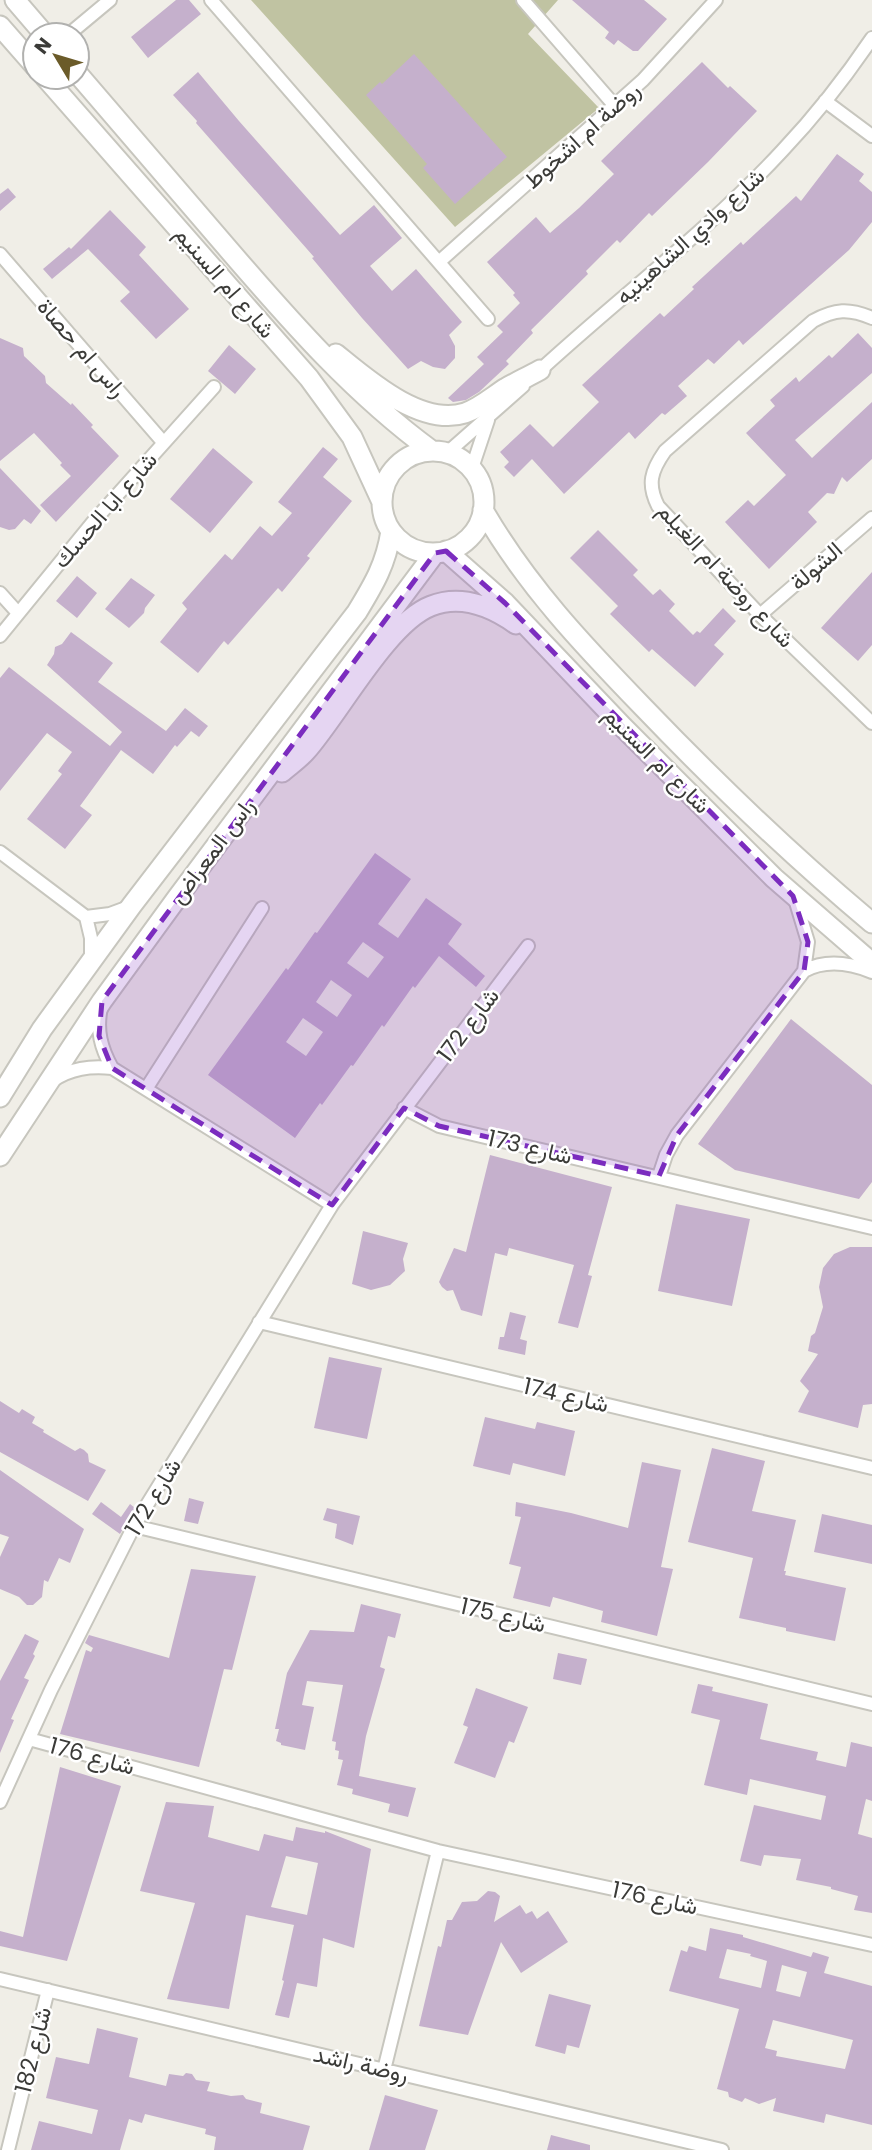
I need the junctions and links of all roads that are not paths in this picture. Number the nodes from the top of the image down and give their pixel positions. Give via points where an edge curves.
1 (15, 0) edge
2 (110, 0) edge
3 (211, 0) edge
4 (523, 0) edge
5 (716, 0) edge
6 (33, 21) edge
7 (85, 21) edge
8 (0, 26) edge
9 (872, 38) edge
10 (21, 50) edge
11 (91, 89) edge
12 (57, 91) edge
13 (825, 100) junction
14 (615, 106) junction
15 (872, 136) edge
16 (0, 254) edge
17 (440, 261) junction
18 (277, 305) junction
19 (872, 318) edge
20 (488, 319) dead end
21 (540, 370) junction
22 (214, 387) dead end
23 (489, 416) junction
24 (163, 442) junction
25 (440, 452) junction
26 (472, 468) junction
27 (382, 502) junction
28 (484, 510) junction
29 (872, 518) edge
30 (391, 531) junction
31 (441, 552) junction
32 (0, 593) edge
33 (18, 613) junction
34 (760, 615) junction
35 (0, 636) edge
36 (549, 648) junction
37 (872, 723) edge
38 (250, 801) junction
39 (0, 852) edge
40 (793, 895) junction
41 (132, 905) junction
42 (262, 908) dead end
43 (86, 917) junction
44 (872, 923) edge
45 (528, 946) dead end
46 (91, 961) junction
47 (872, 963) edge
48 (804, 971) junction
49 (872, 972) edge
50 (102, 1001) junction
51 (112, 1068) junction
52 (46, 1085) junction
53 (146, 1089) junction
54 (0, 1097) edge
55 (404, 1108) junction
56 (0, 1156) edge
57 (659, 1177) junction
58 (332, 1205) junction
59 (872, 1228) edge
60 (259, 1322) junction
61 (872, 1468) edge
62 (134, 1527) junction
63 (872, 1704) edge
64 (29, 1739) junction
65 (0, 1802) edge
66 (438, 1851) junction
67 (872, 1945) edge
68 (0, 1979) edge
69 (48, 1990) junction
70 (384, 2070) junction
71 (8, 2150) edge
72 (722, 2150) edge

1 - 6 main road
2 - 7 street
3 - 17 street
4 - 14 street
5 - 14 street, روضة ام اشخوط
8 - 10 main road
9 - 13 street, شارع وادي الشاهينيه
11 - 18 main road, شارع ام السنيم
12 - 27 main road, شارع ام السنيم via 309,378 352,437
13 - 15 street
13 - 21 street, شارع وادي الشاهينيه via 782,152 734,199
14 - 17 street, روضة ام اشخوط
16 - 24 street, راس ام حصاة
17 - 20 street
18 - 21 main road via 386,392 437,415 464,413
18 - 25 main road, شارع ام السنيم via 372,404
19 - 34 street, شارع روضة ام الغيلم via 841,309 813,321 665,451 655,466 650,480 658,506
21 - 23 street, شارع وادي الشاهينيه
22 - 24 street, شارع ابا الحسك
23 - 25 street, شارع وادي الشاهينيه
23 - 26 street, شارع وادي الشاهينيه
24 - 33 street, شارع ابا الحسك
25 - 26 main road
25 - 27 main road via 410,458 392,472
26 - 28 main road via 484,495
27 - 30 main road
28 - 31 main road via 471,536 460,546
28 - 44 main road, شارع ام السنيم via 541,597 591,652 745,809
29 - 34 street, الشولة
30 - 31 main road via 411,548
30 - 41 main road, راس المعراض via 388,555 357,612
31 - 36 main road, شارع ام السنيم via 484,583
31 - 38 main road, راس المعراض
32 - 33 street
33 - 35 street, شارع ابا الحسك
34 - 37 street, شارع روضة ام الغيلم
36 - 38 main road via 485,607 447,602 423,610 389,642 306,751
36 - 40 main road, شارع ام السنيم via 622,727
38 - 50 main road, راس المعراض
39 - 43 street
40 - 47 main road, شارع ام السنيم
40 - 48 street via 807,942
41 - 43 street
41 - 46 main road, راس المعراض
42 - 53 street
43 - 46 street
45 - 55 street, شارع 172
46 - 54 main road, راس المعراض
48 - 49 street via 831,963
48 - 57 street via 677,1135
50 - 51 street via 99,1036
50 - 52 main road, راس المعراض
51 - 52 street via 76,1069
51 - 53 street
52 - 56 main road, راس المعراض
53 - 58 street
55 - 57 street, شارع 173 via 439,1126
55 - 58 street, شارع 172
57 - 59 street, شارع 173
58 - 60 street, شارع 172
60 - 61 street, شارع 174
60 - 62 street, شارع 172
62 - 63 street, شارع 175
62 - 64 street, شارع 172
64 - 65 street, شارع 172
64 - 66 street, شارع 176
66 - 67 street, شارع 176
66 - 70 street
68 - 69 street, روضة راشد
69 - 70 street, روضة راشد
69 - 71 street, شارع 182
70 - 72 street, روضة راشد

